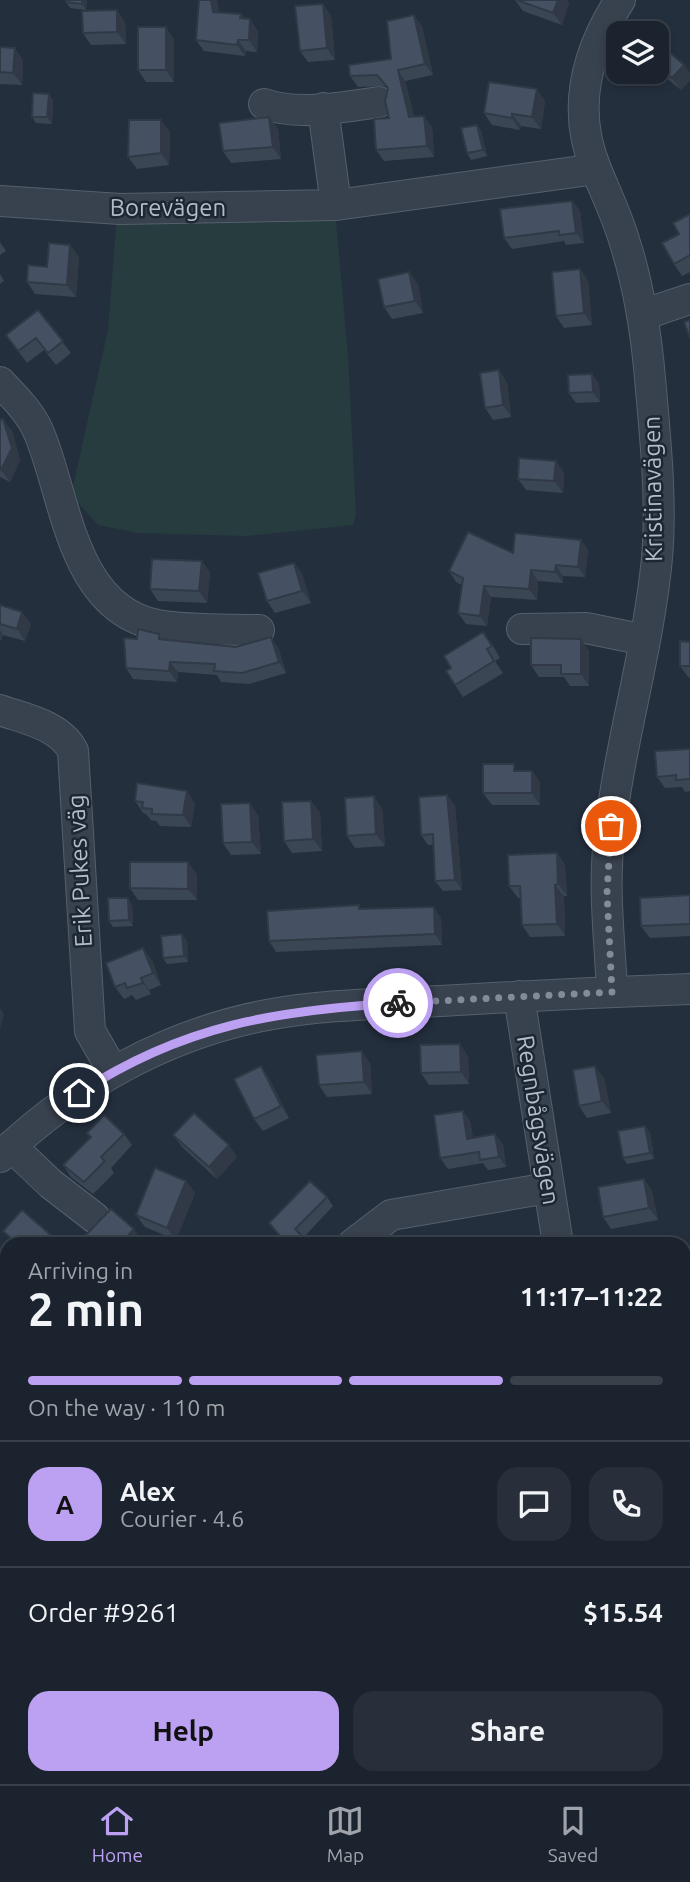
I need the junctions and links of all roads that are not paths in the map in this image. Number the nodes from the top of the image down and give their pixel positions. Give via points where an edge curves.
1 (620, 0) edge
2 (379, 102) dead end
3 (264, 104) dead end
4 (323, 108) junction
5 (596, 169) junction
6 (0, 201) edge
7 (336, 205) junction
8 (690, 299) edge
9 (642, 315) junction
10 (0, 382) edge
11 (522, 629) dead end
12 (259, 630) dead end
13 (645, 640) junction
14 (0, 710) edge
15 (690, 989) edge
16 (612, 992) junction
17 (519, 996) junction
18 (113, 1070) junction
19 (6, 1151) edge
20 (548, 1188) junction
21 (95, 1217) dead end
22 (362, 1237) edge
23 (557, 1237) edge

1 - 5 street, Kristinavägen via 590,54 584,80 582,121
2 - 4 street
3 - 4 street
4 - 7 street
5 - 7 street, Borevägen
5 - 9 street, Kristinavägen via 625,241
6 - 7 street, Borevägen via 120,209
8 - 9 street
9 - 13 street, Kristinavägen via 658,499 657,557
10 - 12 street via 39,433 62,517 106,596 157,625
11 - 13 street via 586,628
13 - 16 street, Kristinavägen via 608,841
14 - 18 street, Erik Pukes väg via 55,731 68,740 73,751 90,1031
15 - 16 street
16 - 17 street
17 - 18 street via 268,1015 199,1034
17 - 20 street, Regnbågsvägen
18 - 19 street
19 - 21 street
20 - 22 street via 391,1214
20 - 23 street, Regnbågsvägen

